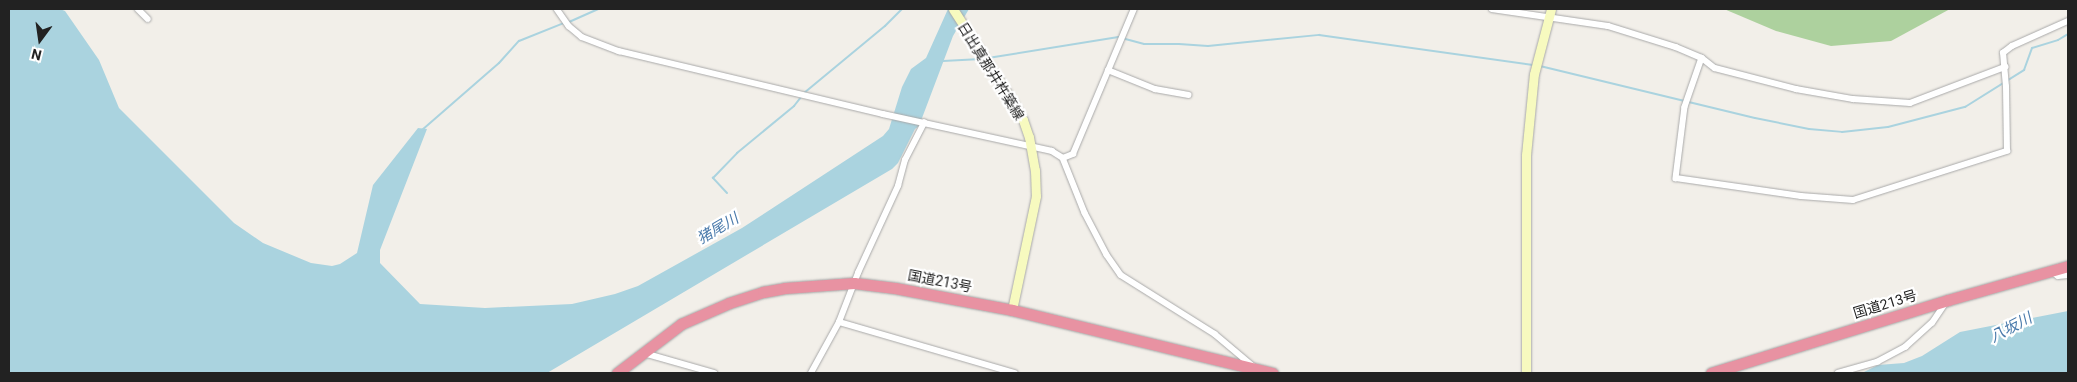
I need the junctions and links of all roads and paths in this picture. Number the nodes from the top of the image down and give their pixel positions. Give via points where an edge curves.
1 (138, 9) edge
2 (557, 9) edge
3 (953, 9) edge
4 (1134, 9) edge
5 (1492, 9) edge
6 (1550, 13) edge
7 (148, 19) dead end
8 (2068, 21) edge
9 (1702, 58) junction
10 (2005, 66) junction
11 (1108, 70) junction
12 (1188, 95) dead end
13 (924, 123) junction
14 (1031, 147) junction
15 (1063, 158) junction
16 (2068, 266) edge
17 (2053, 272) junction
18 (2068, 275) edge
19 (854, 283) junction
20 (1948, 300) junction
21 (1012, 310) junction
22 (839, 322) junction
23 (642, 352) junction
24 (1258, 370) junction
25 (617, 373) edge
26 (714, 373) edge
27 (811, 373) edge
28 (1015, 373) edge
29 (1273, 373) edge
30 (1526, 373) edge
31 (1711, 373) edge
32 (1838, 373) edge

1 - 7 street
2 - 13 street via 582,37 619,51
3 - 14 street, 日出真那井杵築線 via 1023,120
4 - 11 street
5 - 6 street
6 - 9 street via 1646,36
6 - 30 street via 1534,74 1526,155
8 - 10 street via 2012,46 2003,53
9 - 10 street via 1715,68 1796,89 1893,103 1910,103 1929,97
9 - 10 street via 1685,107 1676,178 1853,200 2007,151
11 - 12 street via 1155,89
11 - 15 street via 1073,154
13 - 14 street
13 - 19 street via 905,160 898,186
14 - 15 street via 1052,151
14 - 21 street, 日出真那井杵築線 via 1036,196
15 - 24 street via 1085,213 1121,274 1215,334
16 - 17 highway, 国道213号
17 - 18 street via 2058,276
17 - 20 highway, 国道213号
19 - 21 highway, 国道213号
19 - 22 street
19 - 23 highway, 国道213号 via 785,288 729,303 681,324
20 - 31 highway, 国道213号
20 - 32 street via 1932,323 1905,347 1877,362
21 - 24 highway, 国道213号
22 - 27 street
22 - 28 street
23 - 25 highway, 国道213号
23 - 26 street via 653,358
24 - 29 highway, 国道213号

